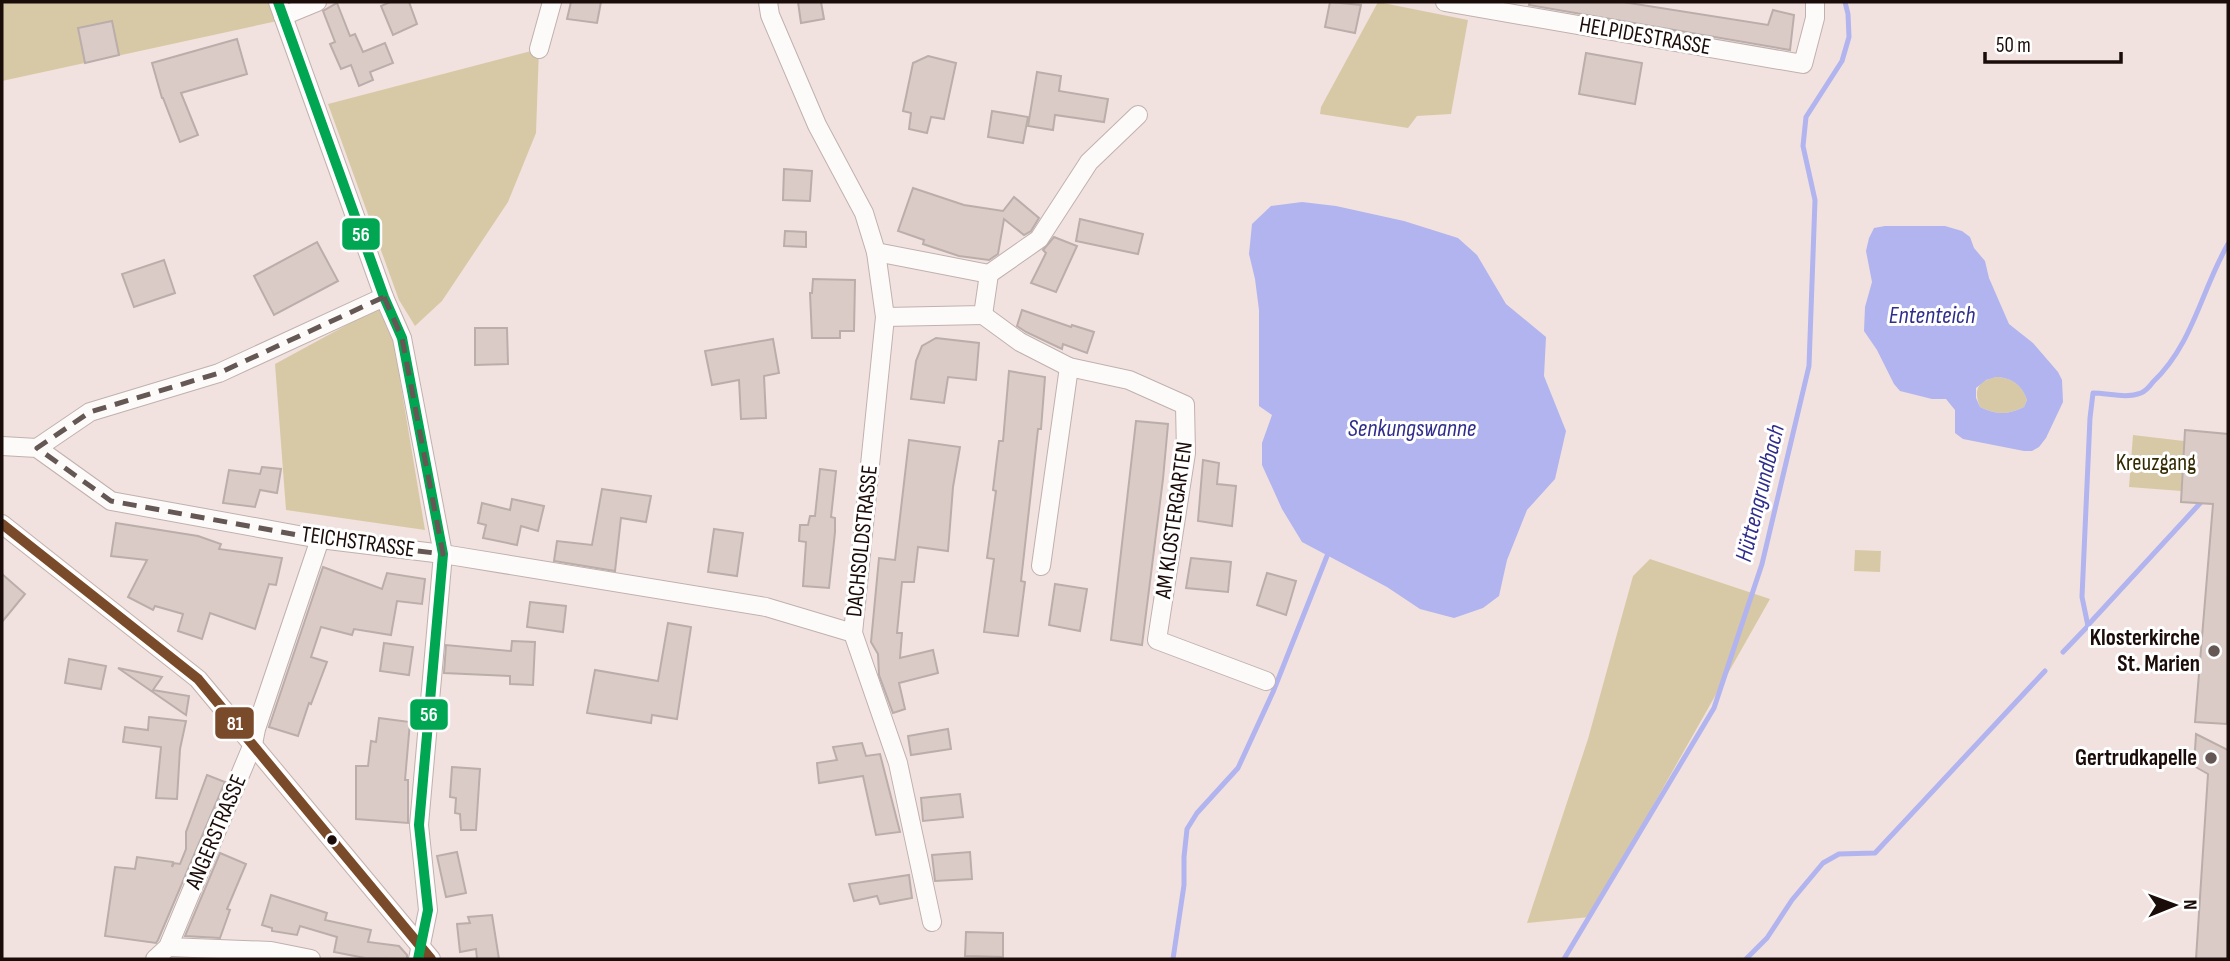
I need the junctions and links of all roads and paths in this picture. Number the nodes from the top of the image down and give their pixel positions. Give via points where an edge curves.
1 (317, 2) edge
2 (552, 2) edge
3 (768, 2) edge
4 (1445, 2) edge
5 (1815, 2) edge
6 (281, 9) edge
7 (539, 49) dead end
8 (1138, 115) dead end
9 (876, 252) junction
10 (989, 274) junction
11 (384, 297) junction
12 (983, 315) junction
13 (885, 317) junction
14 (1069, 367) junction
15 (2, 446) edge
16 (37, 448) junction
17 (2, 524) edge
18 (320, 539) junction
19 (443, 554) junction
20 (1041, 566) dead end
21 (853, 633) junction
22 (1266, 681) dead end
23 (253, 744) junction
24 (932, 922) dead end
25 (161, 953) edge
26 (423, 955) edge
27 (312, 959) edge

1 - 6 street
2 - 7 street
3 - 9 street, DACHSOLDSTRASSE via 817,125 864,213
4 - 5 street, HELPIDESTRASSE via 1803,64
6 - 11 street
8 - 10 street via 1089,162 1039,239
9 - 10 street
9 - 13 street, DACHSOLDSTRASSE
10 - 12 street
11 - 16 street via 219,373 90,412
11 - 19 street via 401,338
12 - 13 street
12 - 14 street, AM KLOSTERGARTEN via 1020,342
13 - 21 street, DACHSOLDSTRASSE
14 - 20 street
14 - 22 street, AM KLOSTERGARTEN via 1129,380 1185,405 1186,453 1157,640
15 - 16 street
16 - 18 street, TEICHSTRASSE via 111,501
17 - 23 street via 198,679
18 - 19 street, TEICHSTRASSE
18 - 23 street, ANGERSTRASSE
19 - 21 street, TEICHSTRASSE via 766,607
19 - 26 street via 419,825 428,910
21 - 24 street, DACHSOLDSTRASSE via 898,763
23 - 25 street, ANGERSTRASSE
23 - 26 street
25 - 27 street via 271,951

